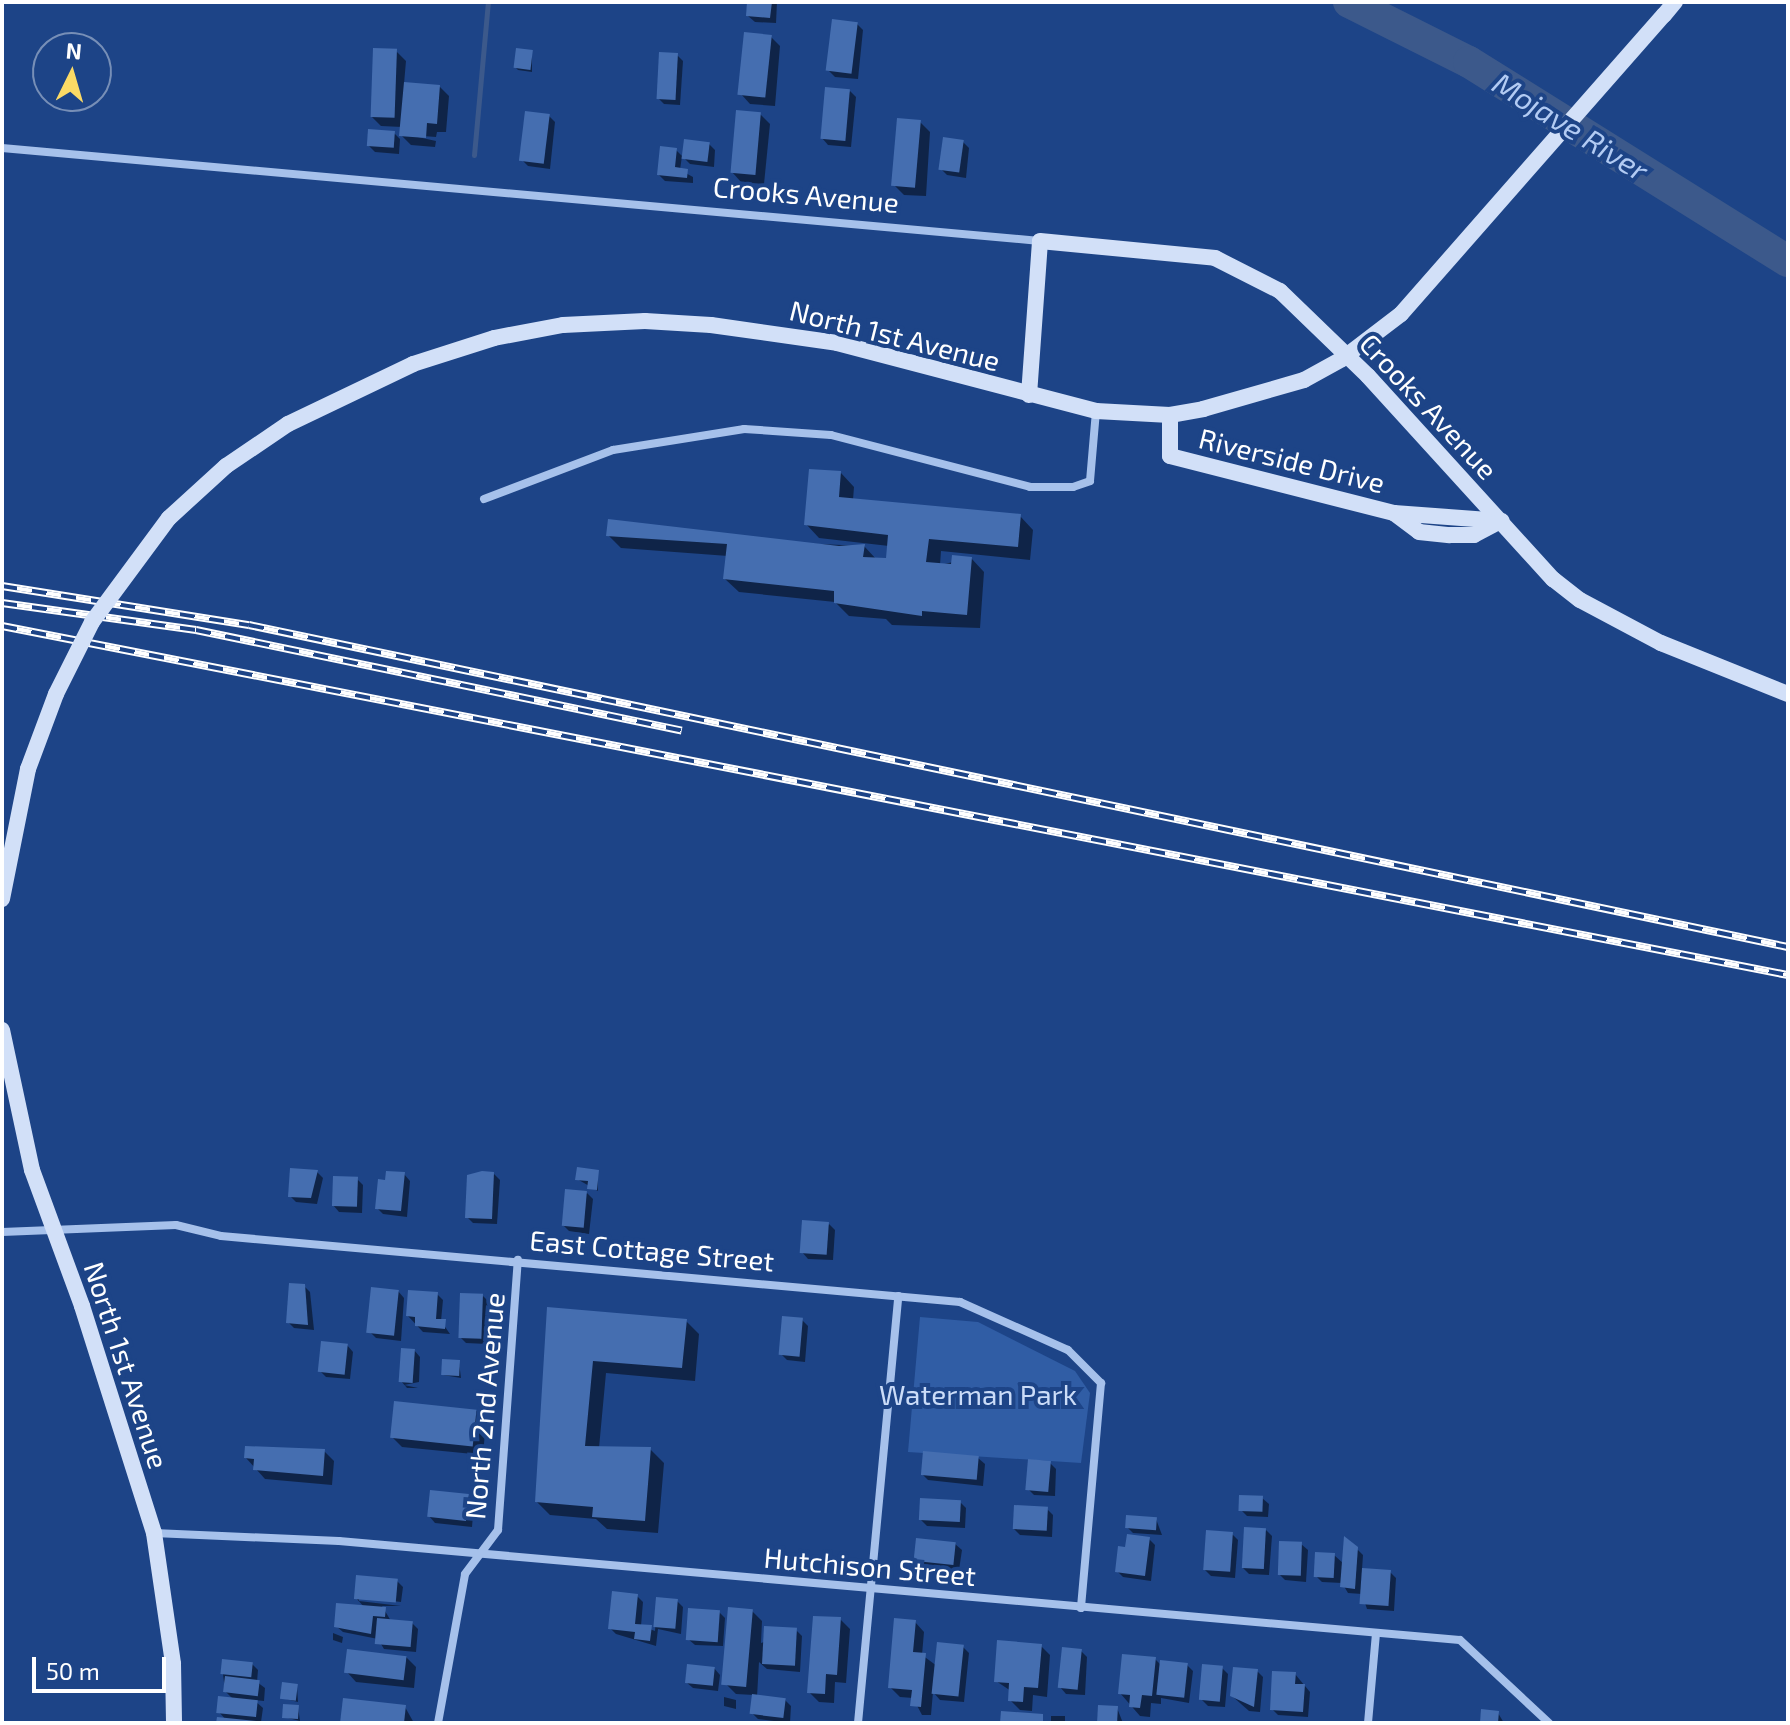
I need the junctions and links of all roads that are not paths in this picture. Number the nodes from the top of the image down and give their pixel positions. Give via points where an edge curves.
1 (1670, 9) edge
2 (2, 148) edge
3 (1040, 241) junction
4 (1029, 395) junction
5 (1096, 411) junction
6 (1170, 415) junction
7 (484, 499) dead end
8 (1502, 521) junction
9 (1788, 694) edge
10 (2, 899) edge
11 (2, 1030) edge
12 (2, 1232) edge
13 (518, 1260) junction
14 (898, 1296) junction
15 (154, 1533) junction
16 (482, 1553) junction
17 (870, 1587) junction
18 (1081, 1608) junction
19 (1376, 1633) junction
20 (174, 1723) edge
21 (438, 1723) edge
22 (858, 1723) edge
23 (1368, 1723) edge
24 (1549, 1723) edge

1 - 6 main road, North 1st Avenue, bridge via 1401,314 1342,359 1304,380
2 - 3 street, Crooks Avenue
3 - 4 main road
3 - 8 main road, Crooks Avenue via 1215,258 1280,291 1368,376
4 - 5 main road, North 1st Avenue
4 - 10 main road, North 1st Avenue, bridge via 837,343 711,325 631,322 563,325 494,338 413,364 288,424 226,466 169,518 92,622 56,694 28,769
5 - 6 main road, North 1st Avenue
5 - 7 street via 1090,481 1073,487 1030,487 831,435 744,429 613,450
6 - 8 main road, Riverside Drive via 1170,456 1394,513 1419,532 1474,535
8 - 9 main road via 1553,579 1615,621
11 - 15 main road, North 1st Avenue, bridge via 32,1170 82,1306
12 - 13 street, East Cottage Street via 176,1225 221,1236
13 - 14 street, East Cottage Street
13 - 16 street, North 2nd Avenue via 498,1530
14 - 17 street
14 - 18 street, East Cottage Street via 960,1302 1025,1327 1068,1350 1101,1383
15 - 16 street, Hutchison Street
15 - 20 main road, North 1st Avenue via 173,1664
16 - 17 street, Hutchison Street
16 - 21 street, North 2nd Avenue via 465,1574
17 - 18 street, Hutchison Street
17 - 22 street
18 - 19 street, Hutchison Street
19 - 23 street
19 - 24 street, Hutchison Street via 1460,1640

